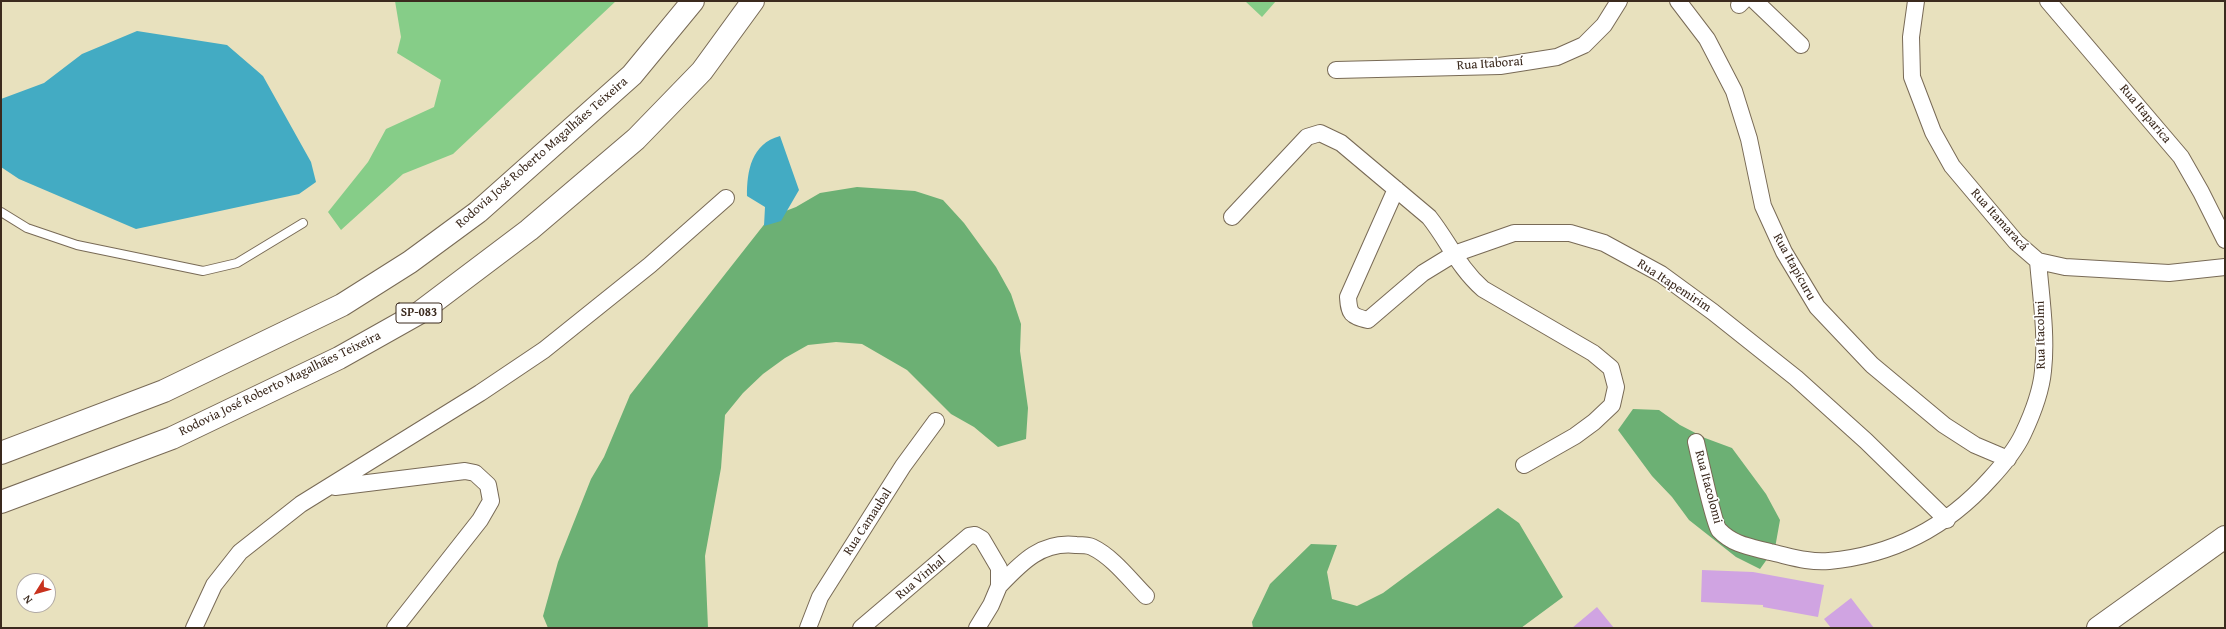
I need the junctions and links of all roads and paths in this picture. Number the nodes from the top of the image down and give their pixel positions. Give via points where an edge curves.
1 (693, 1) edge
2 (753, 1) edge
3 (1619, 1) edge
4 (1678, 1) edge
5 (1755, 1) edge
6 (1916, 1) edge
7 (2048, 1) edge
8 (1801, 45) dead end
9 (1336, 70) dead end
10 (1396, 189) junction
11 (726, 198) dead end
12 (1, 212) edge
13 (1232, 217) dead end
14 (303, 223) dead end
15 (2225, 240) edge
16 (1454, 254) junction
17 (2038, 262) junction
18 (2225, 266) edge
19 (936, 421) dead end
20 (1696, 442) dead end
21 (1, 453) edge
22 (2008, 459) junction
23 (1524, 465) dead end
24 (330, 488) junction
25 (1, 502) edge
26 (1947, 520) junction
27 (2223, 540) edge
28 (999, 586) junction
29 (1146, 596) dead end
30 (194, 628) edge
31 (395, 628) edge
32 (808, 628) edge
33 (861, 628) edge
34 (977, 628) edge
35 (2098, 628) edge

1 - 21 main road, Rodovia José Roberto Magalhães Teixeira via 632,75 478,212 410,262 342,305 164,391
2 - 25 main road, Rodovia José Roberto Magalhães Teixeira / SP-083 via 702,71 636,138 529,230 419,313 339,358 172,438
3 - 9 street, Rua Itaboraí via 1604,25 1584,45 1558,57 1500,66
4 - 22 street, Rua Itapicuru via 1707,39 1734,92 1749,139 1763,206 1784,252 1817,307 1872,365 1944,425 1976,445
5 - 8 street
6 - 17 street, Rua Itamaracá via 1911,37 1912,77 1933,132 1952,166 1990,214
7 - 15 street, Rua Itaparica via 2181,157 2202,192
10 - 13 street via 1341,143 1320,133 1307,137
10 - 16 street via 1429,217
10 - 16 street, Rua Itapemirim via 1348,297 1348,310 1354,317 1368,320 1423,274
11 - 24 street via 650,265 544,350
12 - 14 lane via 27,228 77,245 203,271 237,263
16 - 23 street via 1468,276 1483,289 1593,353 1611,368 1616,387 1612,405 1575,436
16 - 26 street, Rua Itapemirim via 1514,233 1570,233 1604,243 1661,274 1772,359 1866,441
17 - 18 street, Rua Itamaracá via 2065,267 2169,273
17 - 22 street, Rua Itacolmi via 2043,327 2043,372 2023,434
19 - 32 street, Rua Camaubal via 903,466 820,597
20 - 26 street, Rua Itacolomi via 1718,528 1733,542 1797,559 1827,561 1887,549
22 - 26 street, Rua Itacolmi via 1979,491
24 - 30 street via 301,504 240,552 214,585
24 - 31 street via 465,471 475,474 488,485 491,501 480,520
27 - 35 main road
28 - 29 street via 1020,564 1040,549 1069,544 1091,546 1112,562
28 - 33 street, Rua Vinhal via 999,568 982,540 976,535 969,536
28 - 34 street

